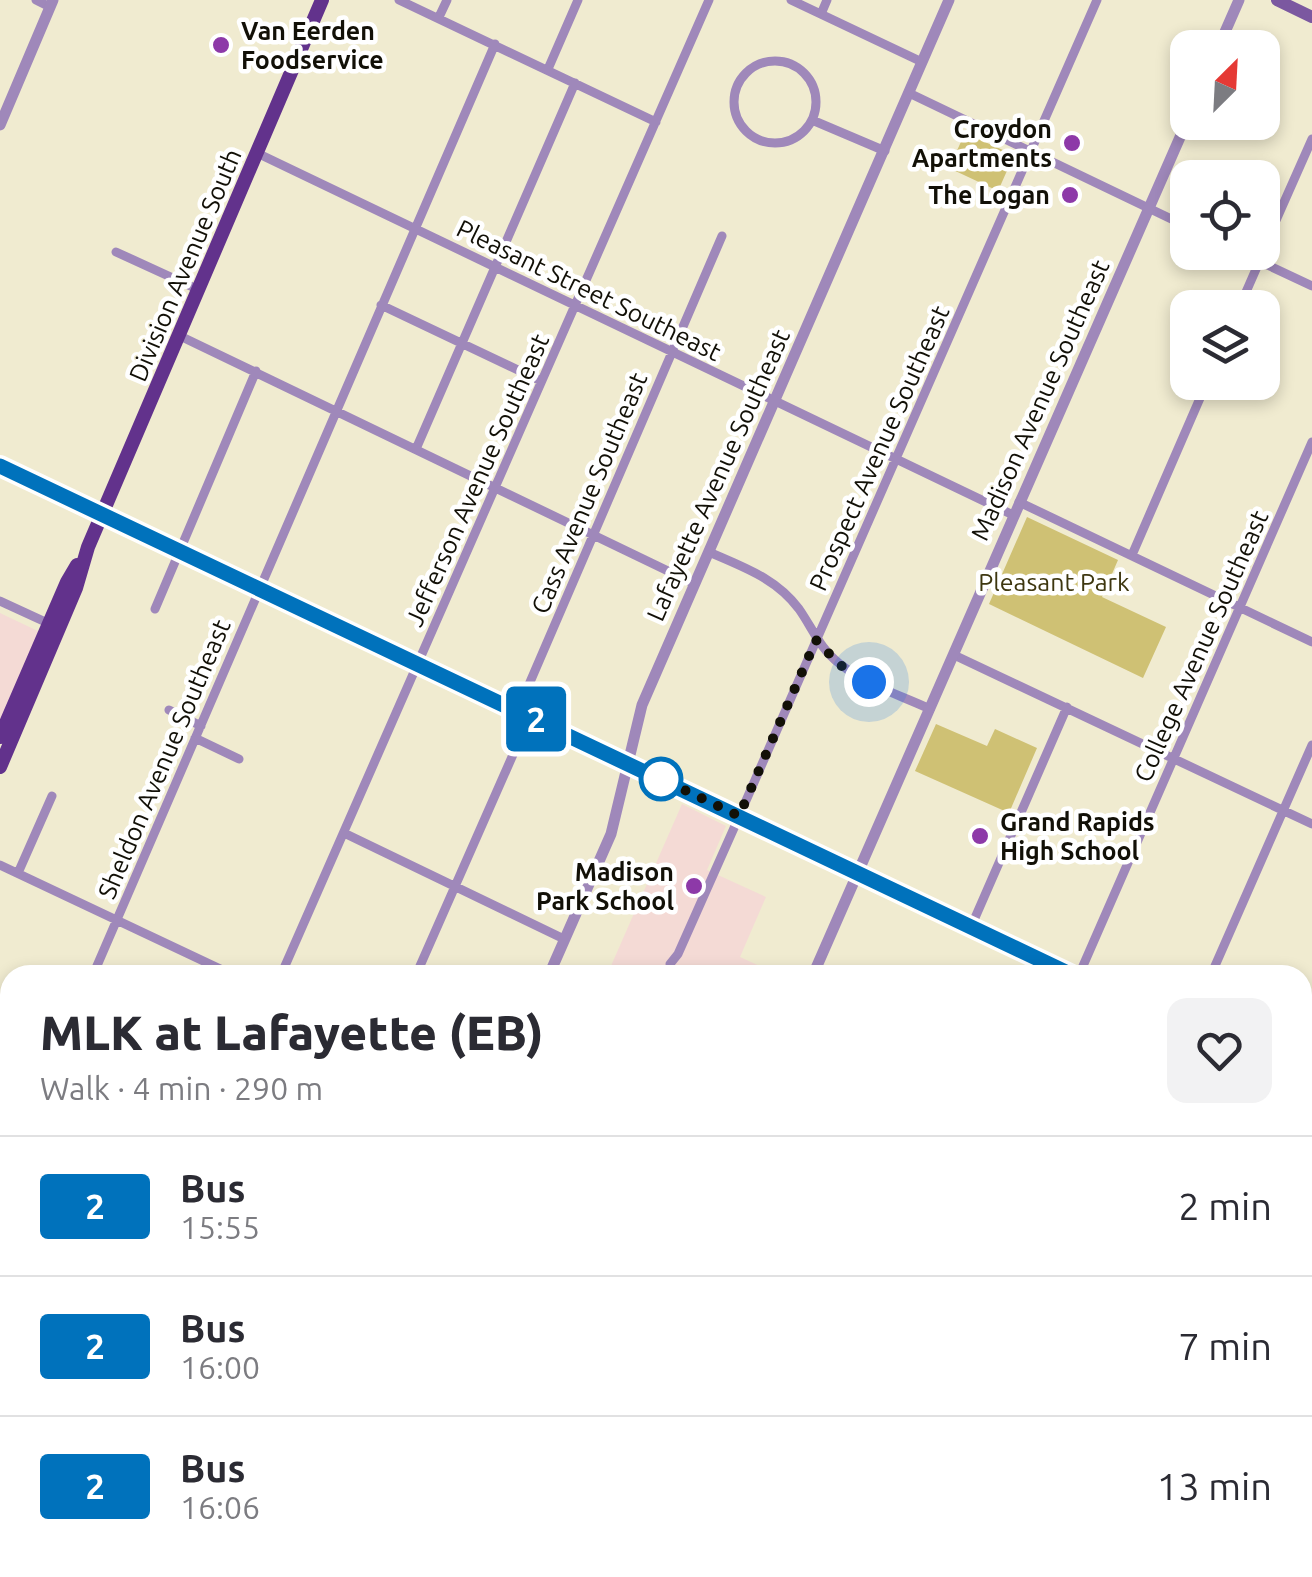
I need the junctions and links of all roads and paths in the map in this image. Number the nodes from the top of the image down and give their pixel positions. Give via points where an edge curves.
1 (36, 0) edge
2 (322, 0) edge
3 (399, 0) edge
4 (447, 0) edge
5 (578, 0) edge
6 (709, 0) edge
7 (791, 0) edge
8 (827, 0) edge
9 (949, 0) edge
10 (1097, 0) edge
11 (1239, 0) edge
12 (1277, 0) edge
13 (51, 3) edge
14 (821, 14) junction
15 (439, 17) junction
16 (1312, 17) edge
17 (1226, 30) edge
18 (496, 44) junction
19 (922, 62) junction
20 (548, 70) junction
21 (575, 83) junction
22 (910, 93) junction
23 (812, 120) junction
24 (656, 122) junction
25 (0, 125) edge
26 (1312, 139) edge
27 (1179, 140) edge
28 (1030, 151) junction
29 (884, 152) junction
30 (257, 153) junction
31 (1149, 208) junction
32 (1280, 212) edge
33 (1170, 218) edge
34 (415, 229) junction
35 (722, 236) dead end
36 (116, 252) dead end
37 (494, 267) junction
38 (1280, 267) edge
39 (1312, 286) edge
40 (199, 290) junction
41 (382, 305) junction
42 (576, 307) junction
43 (180, 336) junction
44 (462, 343) junction
45 (671, 351) junction
46 (256, 371) junction
47 (542, 381) junction
48 (1198, 400) edge
49 (776, 402) junction
50 (336, 410) junction
51 (1312, 442) edge
52 (416, 449) junction
53 (896, 460) junction
54 (0, 466) edge
55 (496, 487) junction
56 (1019, 502) junction
57 (103, 513) junction
58 (1013, 515) junction
59 (594, 534) junction
60 (180, 549) junction
61 (709, 552) junction
62 (1132, 555) junction
63 (695, 584) junction
64 (259, 588) junction
65 (0, 602) edge
66 (1240, 608) junction
67 (154, 609) dead end
68 (53, 626) junction
69 (816, 640) junction
70 (1312, 642) edge
71 (954, 654) junction
72 (418, 665) junction
73 (1067, 707) junction
74 (930, 709) junction
75 (170, 710) dead end
76 (524, 713) junction
77 (200, 726) junction
78 (0, 738) edge
79 (194, 738) junction
80 (1312, 744) edge
81 (239, 758) dead end
82 (1174, 760) junction
83 (628, 764) junction
84 (0, 767) edge
85 (52, 796) dead end
86 (1282, 810) junction
87 (739, 816) junction
88 (1312, 824) edge
89 (344, 834) junction
90 (0, 866) edge
91 (18, 873) junction
92 (857, 875) junction
93 (454, 886) junction
94 (116, 921) junction
95 (971, 928) junction
96 (564, 940) junction
97 (670, 964) dead end
98 (97, 965) edge
99 (211, 965) edge
100 (285, 965) edge
101 (420, 965) edge
102 (553, 965) edge
103 (817, 965) edge
104 (1051, 965) edge
105 (1083, 965) edge
106 (1215, 965) edge

1 - 13 street
2 - 30 main road, Division Avenue South
3 - 15 street
4 - 15 street
5 - 20 street
6 - 24 street, Jefferson Avenue Southeast
7 - 14 street
8 - 14 street
9 - 19 street, Lafayette Avenue Southeast
10 - 28 street, Prospect Avenue Southeast
11 - 17 street
12 - 16 main road
13 - 25 street
14 - 19 street
15 - 18 street
18 - 20 street
18 - 34 street, Sheldon Avenue Southeast
19 - 22 street, Lafayette Avenue Southeast
20 - 21 street
21 - 24 street
21 - 37 street
22 - 28 street
22 - 29 street, Lafayette Avenue Southeast
23 - 23 street via 816,98 798,68 765,62 738,83 735,115 756,139 788,141
23 - 29 street
24 - 42 street, Jefferson Avenue Southeast
26 - 32 street
27 - 31 street, Madison Avenue Southeast
28 - 31 street
28 - 53 street, Prospect Avenue Southeast
29 - 49 street, Lafayette Avenue Southeast
30 - 34 street, Pleasant Street Southeast
30 - 40 main road, Division Avenue South
31 - 33 street
31 - 56 street, Madison Avenue Southeast
34 - 37 street, Pleasant Street Southeast
34 - 41 street, Sheldon Avenue Southeast
35 - 45 street, Cass Avenue Southeast
36 - 40 street
37 - 42 street, Pleasant Street Southeast
37 - 44 street
38 - 39 street
40 - 43 main road, Division Avenue South
41 - 44 street
41 - 50 street, Sheldon Avenue Southeast
42 - 45 street, Pleasant Street Southeast
42 - 47 street, Jefferson Avenue Southeast
43 - 46 street
43 - 57 main road, Division Avenue South
44 - 47 street
44 - 52 street
45 - 49 street, Pleasant Street Southeast
45 - 59 street, Cass Avenue Southeast
46 - 50 street
46 - 60 street
47 - 55 street, Jefferson Avenue Southeast
48 - 62 street
49 - 53 street, Pleasant Street Southeast
49 - 61 street, Lafayette Avenue Southeast
50 - 52 street
50 - 64 street, Sheldon Avenue Southeast
51 - 66 street, College Avenue Southeast
52 - 55 street
53 - 58 street, Pleasant Street Southeast
53 - 69 street, Prospect Avenue Southeast
54 - 57 main road
55 - 59 street
55 - 72 street, Jefferson Avenue Southeast
56 - 58 street, Madison Avenue Southeast
56 - 62 street
57 - 60 main road
57 - 68 main road, Division Avenue South
58 - 71 street, Madison Avenue Southeast
59 - 63 street
59 - 76 street, Cass Avenue Southeast
60 - 64 main road
60 - 67 street
61 - 63 street, Lafayette Avenue Southeast
61 - 69 street via 781,588
62 - 66 street
63 - 83 street, Lafayette Avenue Southeast via 642,705
64 - 72 main road
64 - 77 street, Sheldon Avenue Southeast
65 - 68 street
66 - 70 street
66 - 82 street, College Avenue Southeast
68 - 78 main road, Division Avenue South
68 - 84 main road, Division Avenue South
69 - 74 street via 851,672
69 - 87 street, Prospect Avenue Southeast
71 - 73 street
71 - 74 street, Madison Avenue Southeast
72 - 76 main road
72 - 89 street, Jefferson Avenue Southeast
73 - 82 street
73 - 95 street
74 - 92 street, Madison Avenue Southeast
75 - 77 street
76 - 83 main road
76 - 93 street, Cass Avenue Southeast
77 - 79 street, Sheldon Avenue Southeast
79 - 81 street
79 - 94 street, Sheldon Avenue Southeast
80 - 86 street
82 - 86 street
82 - 105 street, College Avenue Southeast
83 - 87 main road
83 - 96 street, Lafayette Avenue Southeast via 610,834
85 - 91 street
86 - 88 street
86 - 106 street
87 - 92 main road
87 - 97 street, Prospect Avenue Southeast
89 - 93 street
89 - 100 street, Jefferson Avenue Southeast
90 - 91 street
91 - 94 street
92 - 95 main road
92 - 103 street, Madison Avenue Southeast
93 - 96 street
93 - 101 street, Cass Avenue Southeast
94 - 98 street, Sheldon Avenue Southeast
94 - 99 street
95 - 104 main road
96 - 102 street, Lafayette Avenue Southeast

